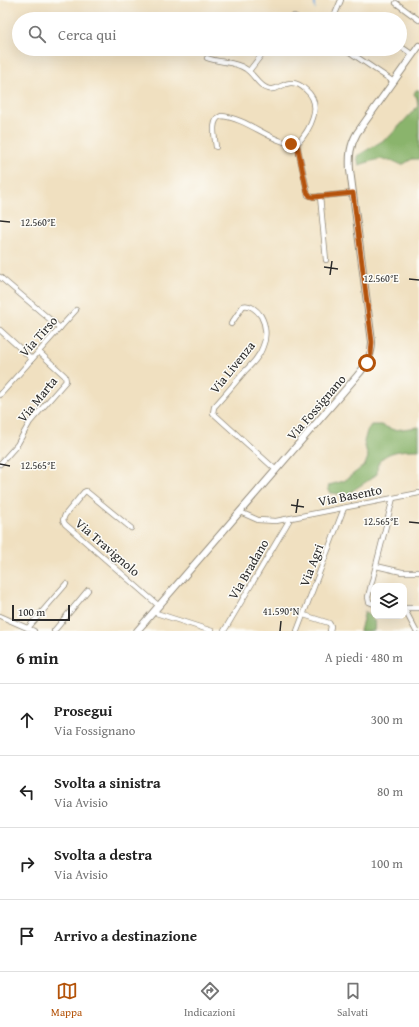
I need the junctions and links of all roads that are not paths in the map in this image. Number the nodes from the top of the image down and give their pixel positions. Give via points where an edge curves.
1 (341, 0) edge
2 (396, 3) dead end
3 (336, 12) edge
4 (419, 20) edge
5 (419, 46) edge
6 (407, 51) edge
7 (413, 55) junction
8 (261, 56) edge
9 (355, 56) edge
10 (207, 58) dead end
11 (249, 71) junction
12 (394, 82) junction
13 (297, 144) junction
14 (216, 147) dead end
15 (353, 193) junction
16 (320, 196) junction
17 (326, 260) dead end
18 (0, 277) edge
19 (76, 310) dead end
20 (231, 324) dead end
21 (60, 328) junction
22 (0, 330) edge
23 (39, 352) junction
24 (32, 359) junction
25 (1, 391) edge
26 (0, 464) edge
27 (276, 470) junction
28 (419, 493) edge
29 (393, 498) junction
30 (344, 508) junction
31 (240, 512) junction
32 (290, 519) junction
33 (131, 528) dead end
34 (376, 566) junction
35 (419, 572) edge
36 (372, 583) edge
37 (66, 584) dead end
38 (371, 586) edge
39 (88, 590) dead end
40 (371, 603) edge
41 (159, 606) junction
42 (407, 608) edge
43 (419, 608) edge
44 (153, 612) junction
45 (407, 614) edge
46 (304, 615) junction
47 (0, 616) edge
48 (28, 628) junction
49 (34, 631) edge
50 (54, 631) edge
51 (137, 631) edge
52 (212, 631) edge
53 (224, 631) edge
54 (297, 631) edge
55 (330, 631) edge
56 (416, 631) edge

1 - 3 street
2 - 4 street
5 - 7 street, Via Fossignano
6 - 7 street
7 - 12 street, Via Fossignano
8 - 11 street
9 - 12 street
10 - 11 street via 240,66
11 - 13 street via 268,89 292,83 310,94 314,116 308,132
12 - 15 street, Via Fossignano via 352,143 350,162
13 - 14 street via 284,142 255,127 220,116 214,124
13 - 16 street via 308,194 312,197
15 - 16 street
15 - 27 street, Via Fossignano via 371,336 370,356 366,366
16 - 17 street
18 - 21 street
19 - 21 street, Via Tirso
20 - 27 street, Via Livenza via 243,306 254,308 264,323 264,344 258,356 215,406 213,413
21 - 23 street, Via Tirso
22 - 24 street
23 - 24 street, Via Tirso
23 - 26 street, Via Marta via 66,376 66,381 34,418
24 - 25 street, Via Tirso
27 - 31 street, Via Fossignano
28 - 29 street, Via Basento
29 - 30 street, Via Basento
29 - 34 street
30 - 32 street, Via Basento
30 - 46 street, Via Agri
31 - 32 street, Via Basento via 265,522
31 - 41 street, Via Fossignano
32 - 53 street, Via Bradano
33 - 41 street, Via Travignolo via 86,491 63,520
34 - 35 street via 402,572
34 - 36 street
37 - 48 street
38 - 40 street via 368,598
39 - 50 street
41 - 44 street, Via Fossignano
42 - 43 street
44 - 51 street, Via Fossignano
44 - 52 street
45 - 56 street
46 - 54 street, Via Agri
46 - 55 street via 328,623 331,626
47 - 48 street
48 - 49 street

